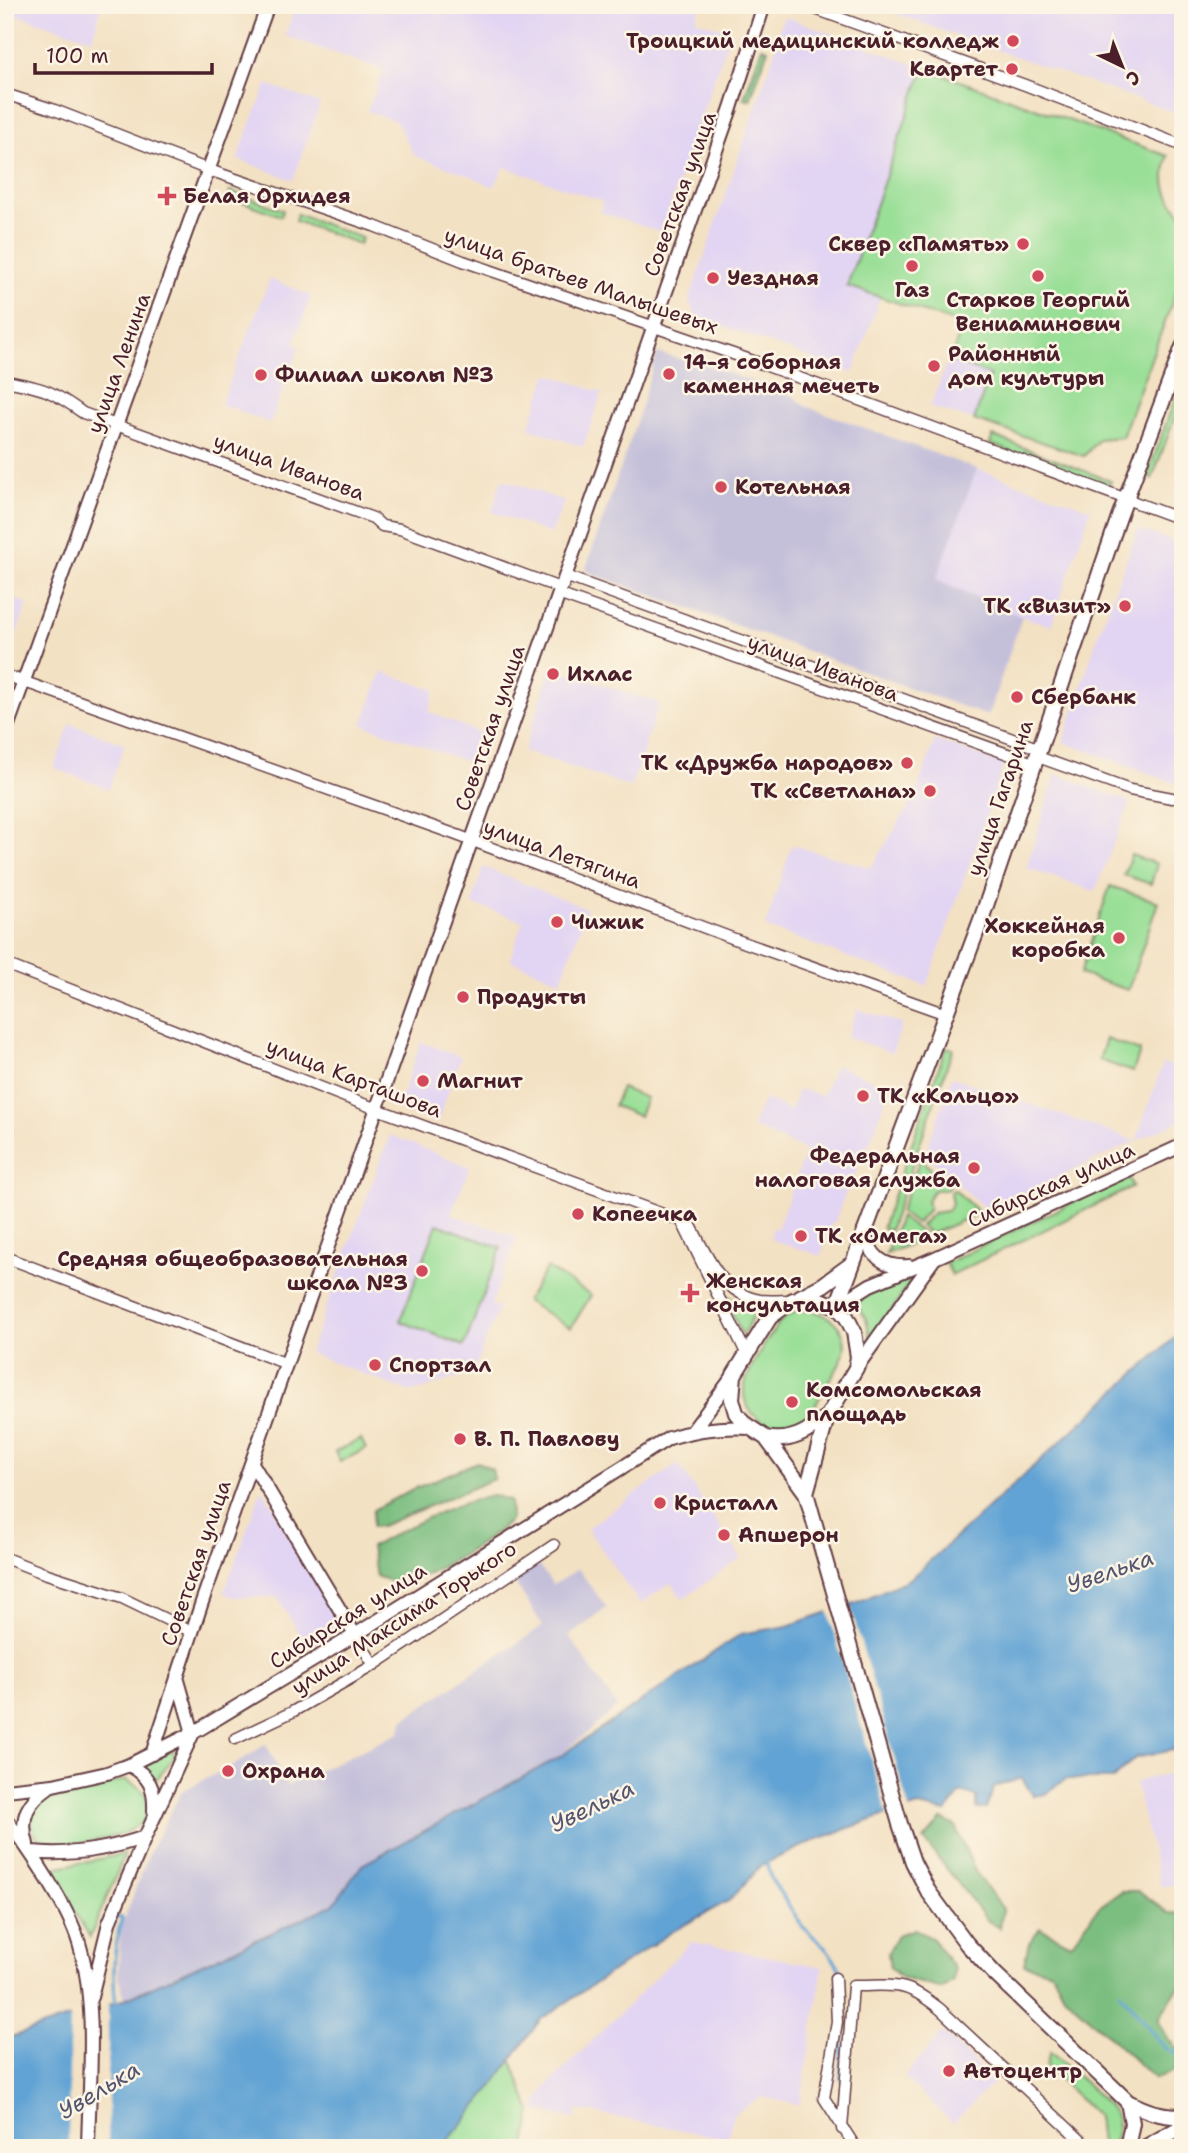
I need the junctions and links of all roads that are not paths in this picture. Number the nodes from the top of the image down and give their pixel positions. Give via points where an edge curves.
1 (268, 5) edge
2 (764, 5) edge
3 (804, 5) edge
4 (5, 94) edge
5 (1183, 146) edge
6 (209, 170) junction
7 (653, 327) junction
8 (1183, 347) edge
9 (5, 381) edge
10 (116, 425) junction
11 (1127, 498) junction
12 (1183, 520) edge
13 (561, 586) junction
14 (5, 675) edge
15 (23, 682) junction
16 (5, 733) edge
17 (1038, 757) junction
18 (1171, 798) dead end
19 (471, 841) junction
20 (5, 964) edge
21 (946, 1014) junction
22 (378, 1108) junction
23 (1183, 1145) edge
24 (686, 1222) junction
25 (864, 1231) junction
26 (5, 1257) edge
27 (934, 1258) junction
28 (855, 1262) junction
29 (916, 1265) junction
30 (793, 1300) junction
31 (837, 1306) junction
32 (747, 1355) junction
33 (287, 1364) junction
34 (856, 1368) junction
35 (734, 1376) junction
36 (827, 1417) junction
37 (750, 1428) junction
38 (693, 1430) junction
39 (766, 1438) junction
40 (252, 1463) junction
41 (806, 1493) junction
42 (554, 1545) dead end
43 (5, 1558) edge
44 (192, 1632) junction
45 (355, 1636) junction
46 (374, 1665) junction
47 (177, 1675) junction
48 (193, 1733) junction
49 (234, 1739) dead end
50 (152, 1754) junction
51 (130, 1765) junction
52 (53, 1784) junction
53 (5, 1790) edge
54 (5, 1818) edge
55 (154, 1819) junction
56 (145, 1837) junction
57 (29, 1850) junction
58 (835, 1978) dead end
59 (90, 2001) junction
60 (1128, 2102) junction
61 (1183, 2116) edge
62 (1183, 2126) edge
63 (842, 2129) junction
64 (856, 2147) edge
65 (88, 2148) edge
66 (1089, 2148) edge
67 (1127, 2148) edge
68 (1144, 2148) edge

1 - 6 street, улица Ленина
2 - 7 street, Советская улица
3 - 5 street
4 - 6 street, улица братьев Малышевых
6 - 7 street, улица братьев Малышевых
6 - 10 street, улица Ленина
7 - 11 street, улица братьев Малышевых
7 - 13 street, Советская улица
8 - 11 main road, улица Гагарина
9 - 10 street, улица Иванова via 43,388 83,413
10 - 13 street, улица Иванова via 382,526 400,528
10 - 15 street, улица Ленина
11 - 12 street, улица братьев Малышевых
11 - 17 main road, улица Гагарина
13 - 17 street, улица Иванова
13 - 17 street, улица Иванова
13 - 19 street, Советская улица
14 - 15 street, улица Летягина
15 - 16 street, улица Ленина
15 - 19 street, улица Летягина
17 - 18 street, улица Иванова via 1129,790
17 - 21 main road, улица Гагарина
19 - 21 street, улица Летягина
19 - 22 street, Советская улица
20 - 22 street, улица Карташова
21 - 25 main road, улица Гагарина
22 - 24 street, улица Карташова
22 - 33 street, Советская улица
23 - 27 street, Сибирская улица
24 - 30 street via 729,1287 760,1300
24 - 32 street
25 - 28 main road, улица Гагарина
25 - 29 street, Сибирская улица via 880,1260 888,1265
26 - 33 street
27 - 29 street, Сибирская улица
27 - 34 street
28 - 30 main road
28 - 31 main road, улица Гагарина
29 - 31 street, Сибирская улица
30 - 31 main road via 816,1299
30 - 32 main road via 770,1317
31 - 34 main road via 854,1332
32 - 35 main road
33 - 40 street, Советская улица
34 - 36 main road
35 - 37 main road via 733,1406
35 - 38 street
36 - 39 main road via 794,1438
36 - 41 main road
37 - 38 street, Сибирская улица
37 - 39 main road
38 - 45 street, Сибирская улица via 669,1438
39 - 41 main road
40 - 44 street, Советская улица
40 - 45 street, Советская улица
41 - 60 main road via 900,1824 928,1891 993,1973
42 - 46 street, улица Максима Горького
43 - 44 street via 122,1598
44 - 47 street, Советская улица
45 - 46 street
45 - 48 street, Сибирская улица
46 - 49 street, улица Максима Горького via 292,1713
47 - 48 street, Советская улица
47 - 50 street, Советская улица
48 - 50 street, Сибирская улица
48 - 55 street
50 - 51 street, Сибирская улица
51 - 52 street, Сибирская улица
51 - 55 street via 153,1789
52 - 53 street, Сибирская улица
52 - 57 street via 26,1811 23,1832
54 - 57 street
55 - 56 street
56 - 57 street via 116,1847 60,1855
56 - 59 street via 109,1923
57 - 59 street via 75,1932
58 - 63 street via 837,2022 824,2098
59 - 65 street
60 - 61 main road via 1149,2112
60 - 67 main road via 1132,2123
62 - 68 main road
63 - 64 street
63 - 66 street via 853,1986 902,1985 919,1992

